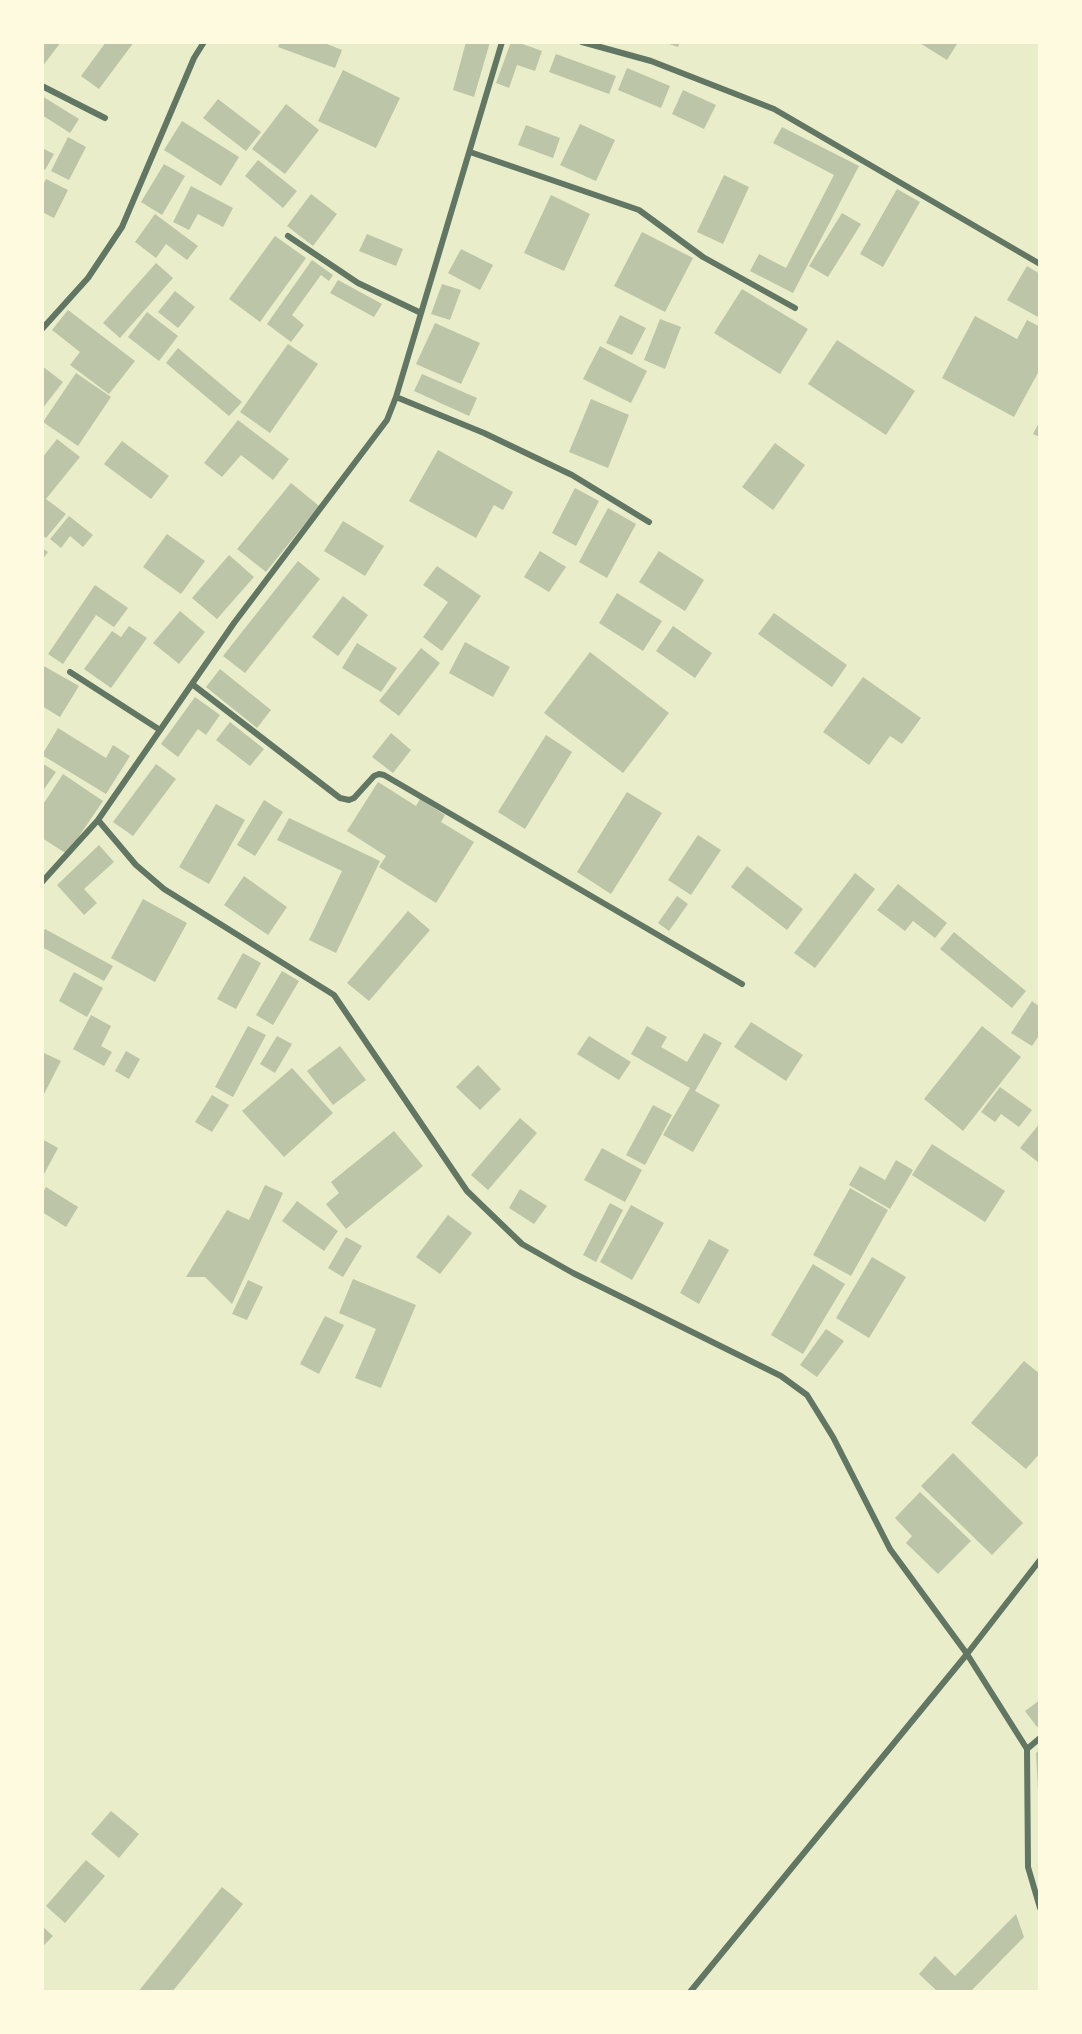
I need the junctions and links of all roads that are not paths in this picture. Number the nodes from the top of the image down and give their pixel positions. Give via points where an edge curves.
1 (204, 42) edge
2 (502, 42) edge
3 (582, 42) edge
4 (42, 86) edge
5 (105, 118) dead end
6 (470, 152) junction
7 (288, 236) dead end
8 (1040, 264) edge
9 (795, 308) dead end
10 (421, 313) junction
11 (42, 329) edge
12 (396, 397) junction
13 (649, 522) dead end
14 (70, 672) dead end
15 (192, 684) junction
16 (160, 730) junction
17 (98, 820) junction
18 (42, 882) edge
19 (742, 984) dead end
20 (1040, 1560) edge
21 (967, 1654) junction
22 (1040, 1738) edge
23 (1028, 1749) junction
24 (1040, 1908) edge
25 (690, 1992) edge

1 - 11 street via 123,227 88,278
2 - 6 street
3 - 8 street via 651,61 774,109
4 - 5 street
6 - 9 street via 639,210 703,257
6 - 10 street
7 - 10 street via 358,283
10 - 12 street
12 - 13 street via 572,475
12 - 15 street via 387,420
14 - 16 street
15 - 16 street
15 - 19 street via 340,798 354,798 374,776 384,775
16 - 17 street
17 - 18 street
17 - 21 street via 136,866 164,889 334,995 467,1191 522,1244 781,1376 807,1395 890,1549
20 - 21 street
21 - 23 street
21 - 25 street
22 - 23 street
23 - 24 street via 1028,1868

